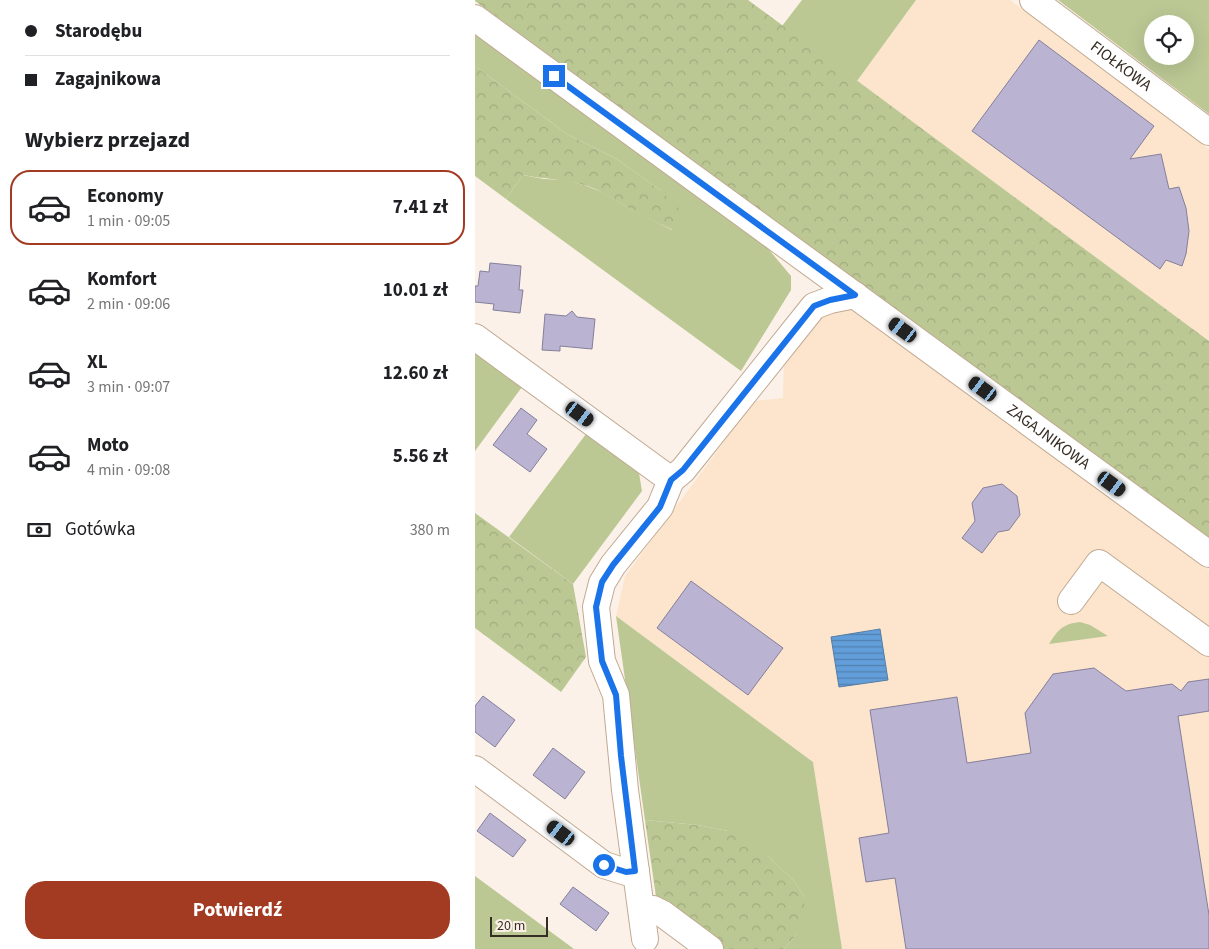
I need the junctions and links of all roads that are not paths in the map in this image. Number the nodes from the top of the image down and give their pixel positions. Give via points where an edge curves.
1 (1033, 0) edge
2 (475, 18) edge
3 (1209, 132) edge
4 (855, 295) junction
5 (475, 337) edge
6 (671, 480) junction
7 (1209, 554) edge
8 (1071, 601) dead end
9 (1209, 643) edge
10 (475, 769) edge
11 (635, 871) junction
12 (642, 909) junction
13 (645, 939) dead end
14 (710, 949) edge

1 - 3 street, FIOŁKOWA
2 - 4 street, ZAGAJNIKOWA
4 - 6 street via 814,306 683,470
4 - 7 street, ZAGAJNIKOWA
5 - 6 street
6 - 11 street via 660,507 602,582 596,607 602,661 616,695
8 - 9 street via 1099,562
10 - 11 street via 604,865 626,872
11 - 12 street
12 - 13 street
12 - 14 street via 653,909 663,914

